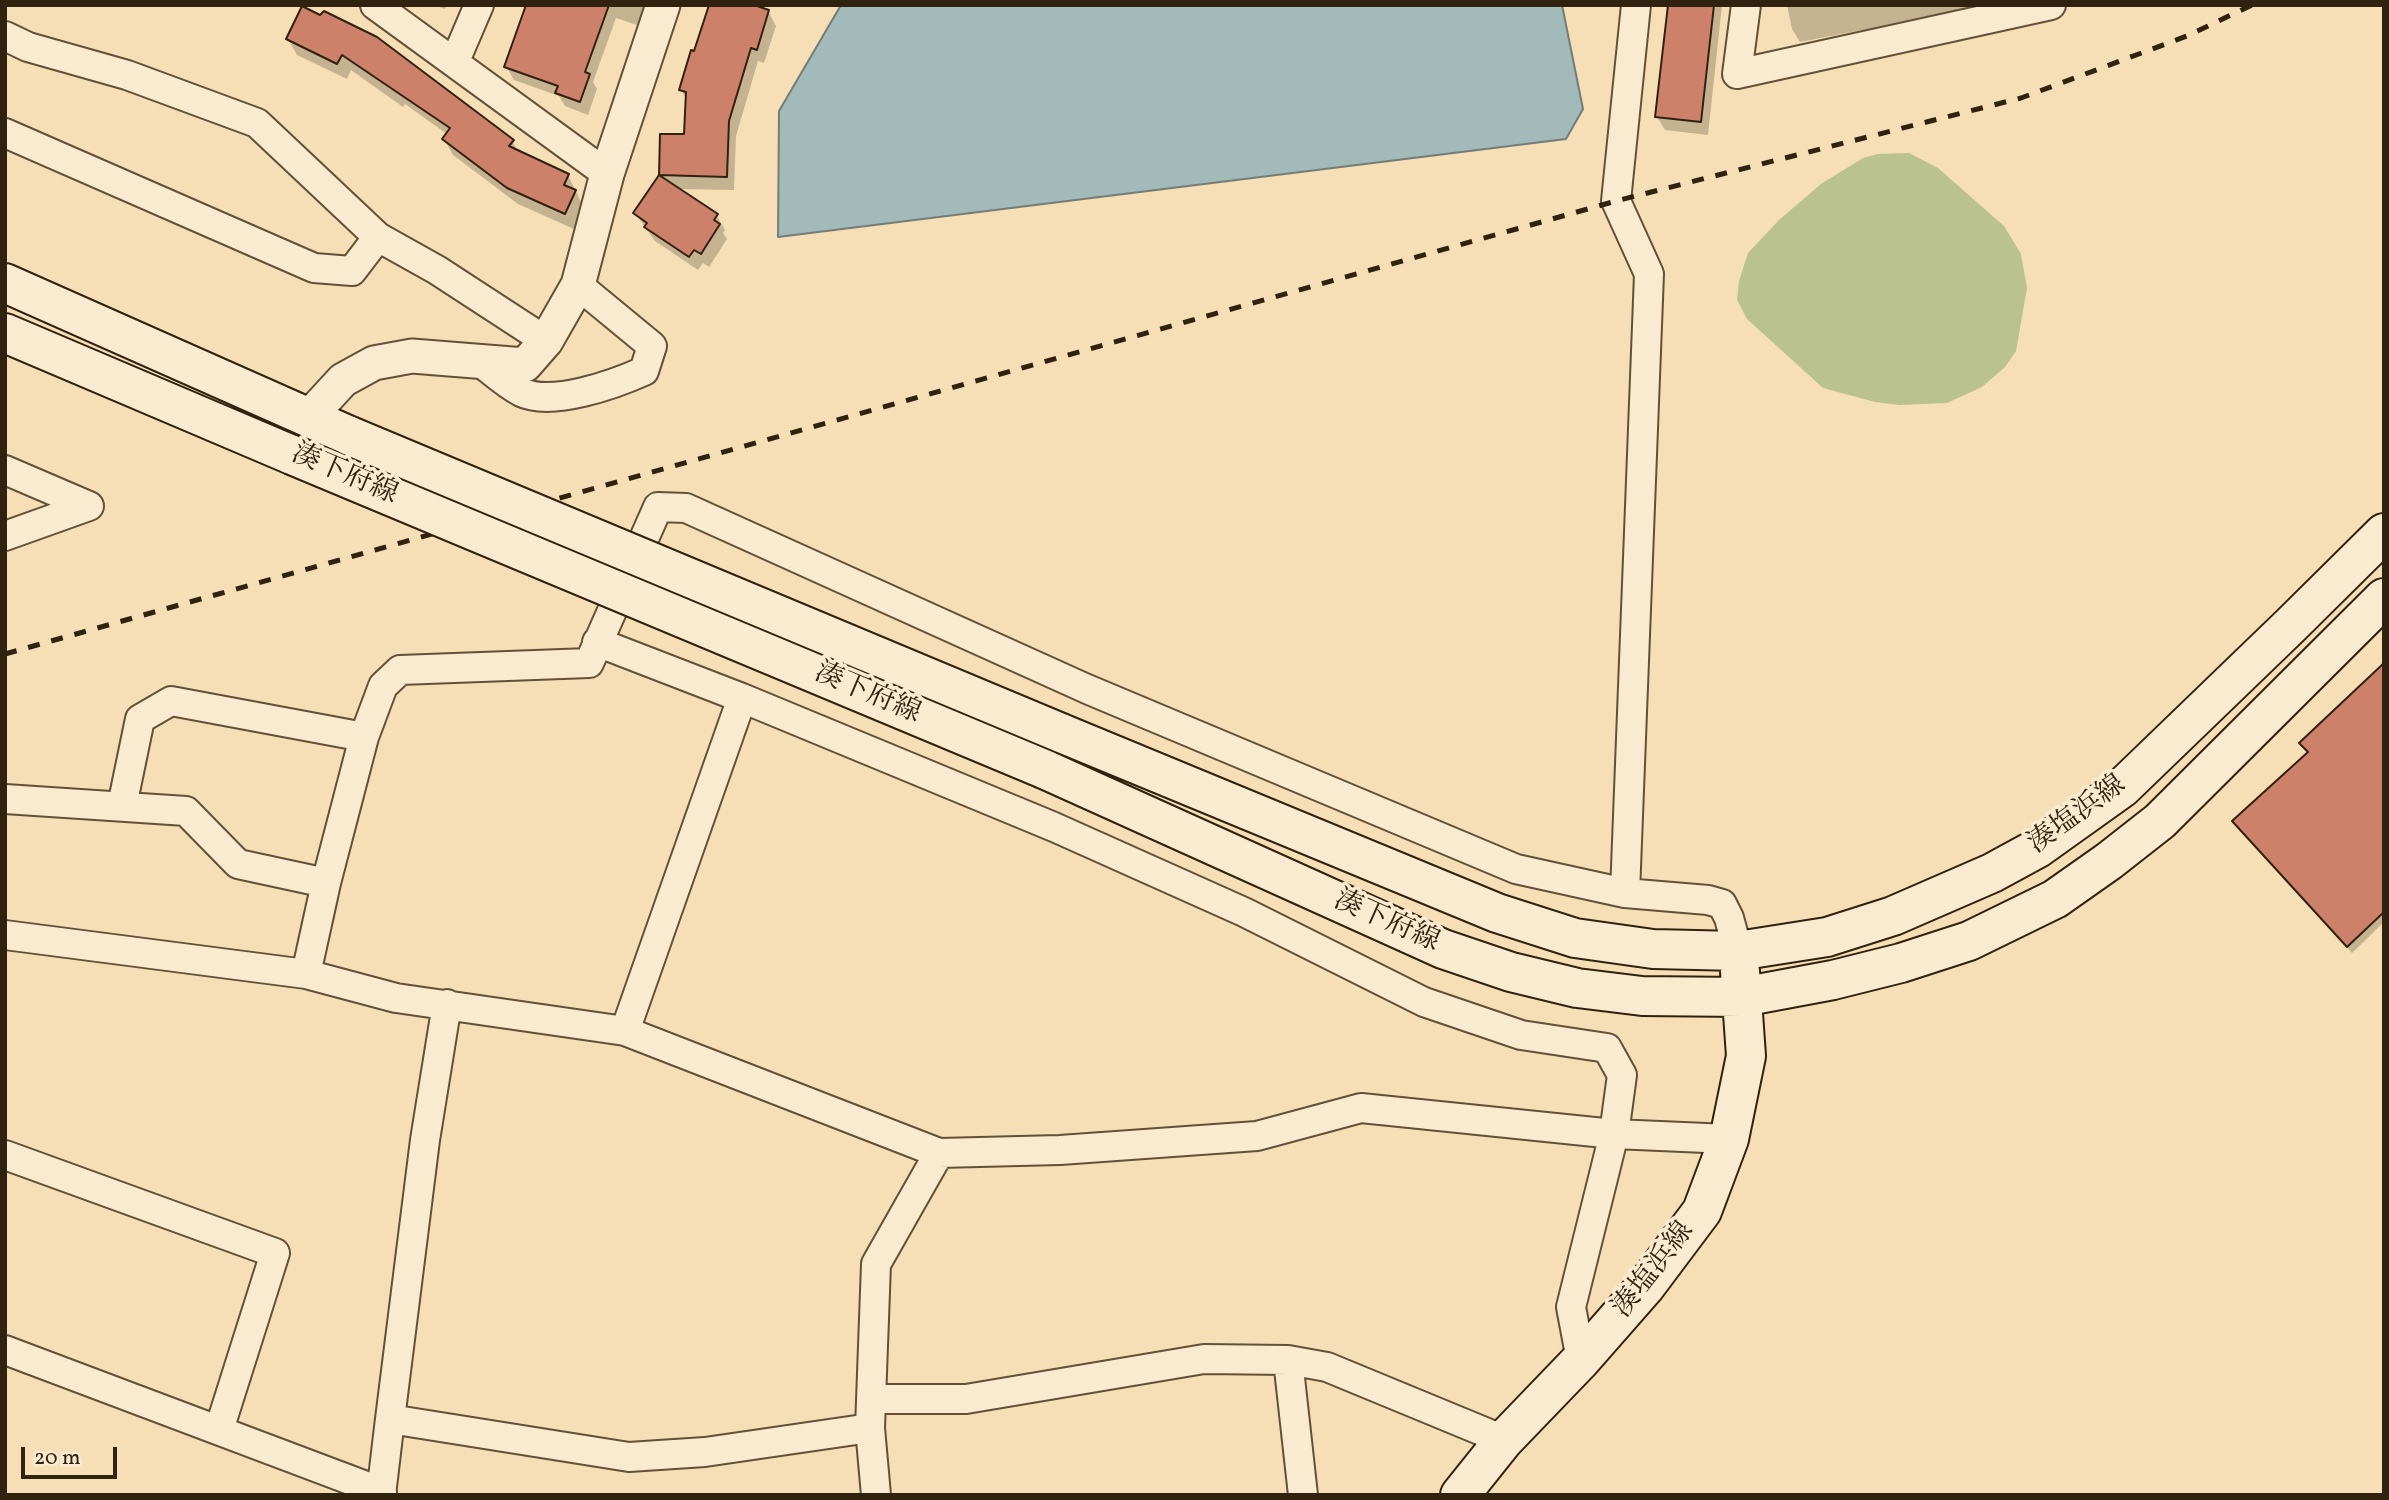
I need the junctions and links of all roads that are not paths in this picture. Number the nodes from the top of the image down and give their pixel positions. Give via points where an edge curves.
1 (375, 5) edge
2 (479, 5) edge
3 (663, 5) edge
4 (1636, 5) edge
5 (1746, 5) edge
6 (2051, 5) edge
7 (5, 36) edge
8 (455, 61) junction
9 (5, 133) edge
10 (607, 174) junction
11 (378, 237) junction
12 (5, 282) edge
13 (578, 285) junction
14 (5, 334) edge
15 (546, 341) junction
16 (480, 362) junction
17 (308, 418) junction
18 (5, 470) edge
19 (2384, 533) edge
20 (5, 536) edge
21 (2384, 598) edge
22 (597, 642) junction
23 (742, 698) junction
24 (364, 737) junction
25 (5, 799) edge
26 (122, 806) junction
27 (326, 883) junction
28 (1626, 893) junction
29 (5, 935) edge
30 (1738, 951) junction
31 (306, 974) junction
32 (1742, 997) junction
33 (447, 1004) junction
34 (625, 1031) junction
35 (1614, 1134) junction
36 (1729, 1139) junction
37 (939, 1153) junction
38 (5, 1155) edge
39 (5, 1350) edge
40 (1288, 1360) junction
41 (1581, 1360) junction
42 (872, 1399) junction
43 (390, 1419) junction
44 (870, 1428) junction
45 (219, 1430) junction
46 (1504, 1440) junction
47 (381, 1493) edge
48 (876, 1495) edge
49 (1303, 1495) edge
50 (1460, 1495) edge

1 - 8 street
2 - 8 street
3 - 10 street
4 - 28 street via 1616,201 1649,274
5 - 6 street via 1737,74
7 - 11 street via 257,123
8 - 10 street
9 - 11 street via 314,268 352,271
10 - 13 street
11 - 15 street
12 - 17 main road, 湊下府線
13 - 15 street
13 - 16 street via 652,346 644,371 611,386 558,397 523,393
14 - 32 main road, 湊下府線, bridge via 1044,769 1443,949 1577,988 1642,996
15 - 16 street via 525,365
16 - 17 street via 411,356 374,363 343,380
17 - 30 main road, 湊下府線, bridge via 1497,913 1575,938 1653,949
18 - 20 street via 89,506
19 - 30 main road, 湊塩浜線 via 2122,788 2038,848 1893,916 1827,937
21 - 32 main road, 湊塩浜線 via 2160,821 2055,899 1969,941 1901,963
22 - 23 street
22 - 24 street via 589,663 400,670 383,686
22 - 28 street via 658,507 686,508 1087,689 1516,869
23 - 34 street
23 - 35 street via 1054,827 1244,912 1424,1002 1521,1035 1608,1048 1622,1075
24 - 26 street via 171,701 140,719
24 - 27 street
25 - 26 street
26 - 27 street via 186,811 238,864
27 - 31 street
28 - 30 street via 1722,904
29 - 31 street
30 - 32 main road, 湊塩浜線
31 - 33 street via 396,998
32 - 36 main road, 湊塩浜線 via 1746,1056
33 - 34 street
33 - 43 street
34 - 37 street
35 - 36 street
35 - 37 street via 1361,1108 1257,1136
35 - 41 street via 1571,1307
36 - 41 main road, 湊塩浜線 via 1702,1211 1645,1287
37 - 42 street via 876,1264
38 - 45 street via 275,1253
39 - 45 street
40 - 42 street via 1204,1359 966,1399
40 - 46 street via 1327,1367
40 - 49 street
41 - 46 main road, 湊塩浜線
42 - 44 street
43 - 44 street via 629,1457 705,1452
43 - 47 street
44 - 48 street
45 - 47 street
46 - 50 main road, 湊塩浜線

